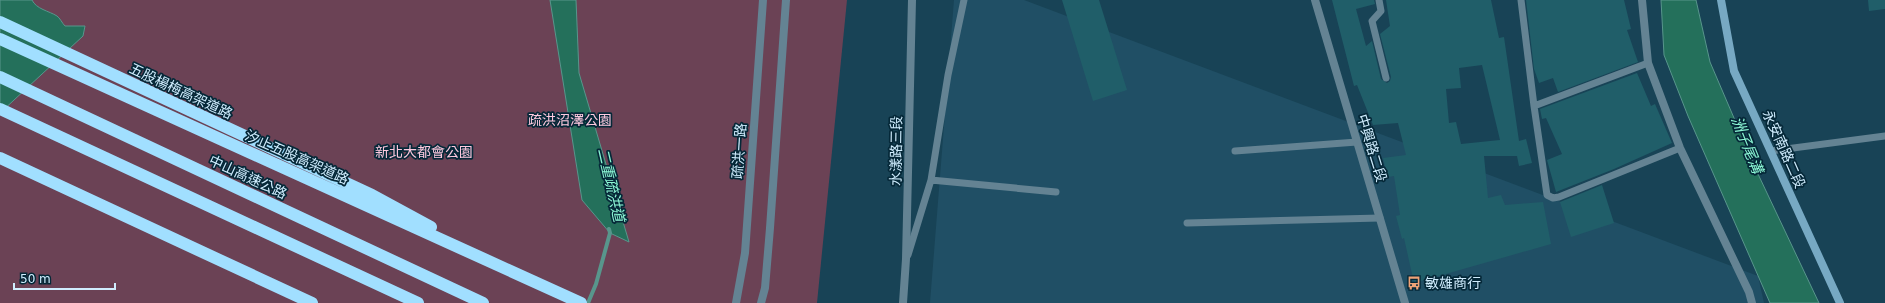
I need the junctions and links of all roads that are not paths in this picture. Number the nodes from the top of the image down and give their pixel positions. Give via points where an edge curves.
1 (763, 0) edge
2 (786, 0) edge
3 (912, 0) edge
4 (964, 0) edge
5 (1314, 0) edge
6 (1379, 0) edge
7 (1521, 0) edge
8 (1642, 0) edge
9 (1721, 0) edge
10 (0, 22) edge
11 (0, 39) edge
12 (1648, 63) junction
13 (0, 77) edge
14 (1386, 78) dead end
15 (1534, 106) junction
16 (0, 109) edge
17 (1885, 136) edge
18 (1357, 142) junction
19 (1680, 148) junction
20 (1771, 150) junction
21 (1235, 151) dead end
22 (0, 158) edge
23 (931, 180) junction
24 (1056, 192) dead end
25 (1380, 218) junction
26 (1187, 224) dead end
27 (906, 259) junction
28 (520, 275) junction
29 (312, 303) edge
30 (418, 303) edge
31 (483, 303) edge
32 (581, 303) edge
33 (736, 303) edge
34 (761, 303) edge
35 (903, 303) edge
36 (1405, 303) edge
37 (1752, 303) edge
38 (1840, 303) edge

1 - 33 street, 疏洪一路 via 745,253
2 - 34 street via 770,228 765,288
3 - 27 street, 水漾路三段
4 - 23 lane via 948,75
5 - 18 street, 中興路二段
6 - 14 lane via 1381,12 1372,21
7 - 15 lane
8 - 12 street
9 - 20 main road, 永安南路二段 via 1734,71
10 - 28 highway, 五股楊梅高架道路 via 372,195
11 - 28 highway, 汐止五股高架道路
12 - 15 lane
12 - 19 street
13 - 31 highway, 中山高速公路
15 - 19 lane via 1547,195 1553,198
16 - 30 highway
17 - 20 lane
18 - 21 lane
18 - 25 street, 中興路二段
19 - 37 street
20 - 38 main road, 永安南路二段
22 - 29 highway
23 - 24 lane
23 - 27 lane
25 - 26 lane
25 - 36 street, 中興路二段
27 - 35 street, 水漾路三段
28 - 32 highway, 汐止五股高架道路

